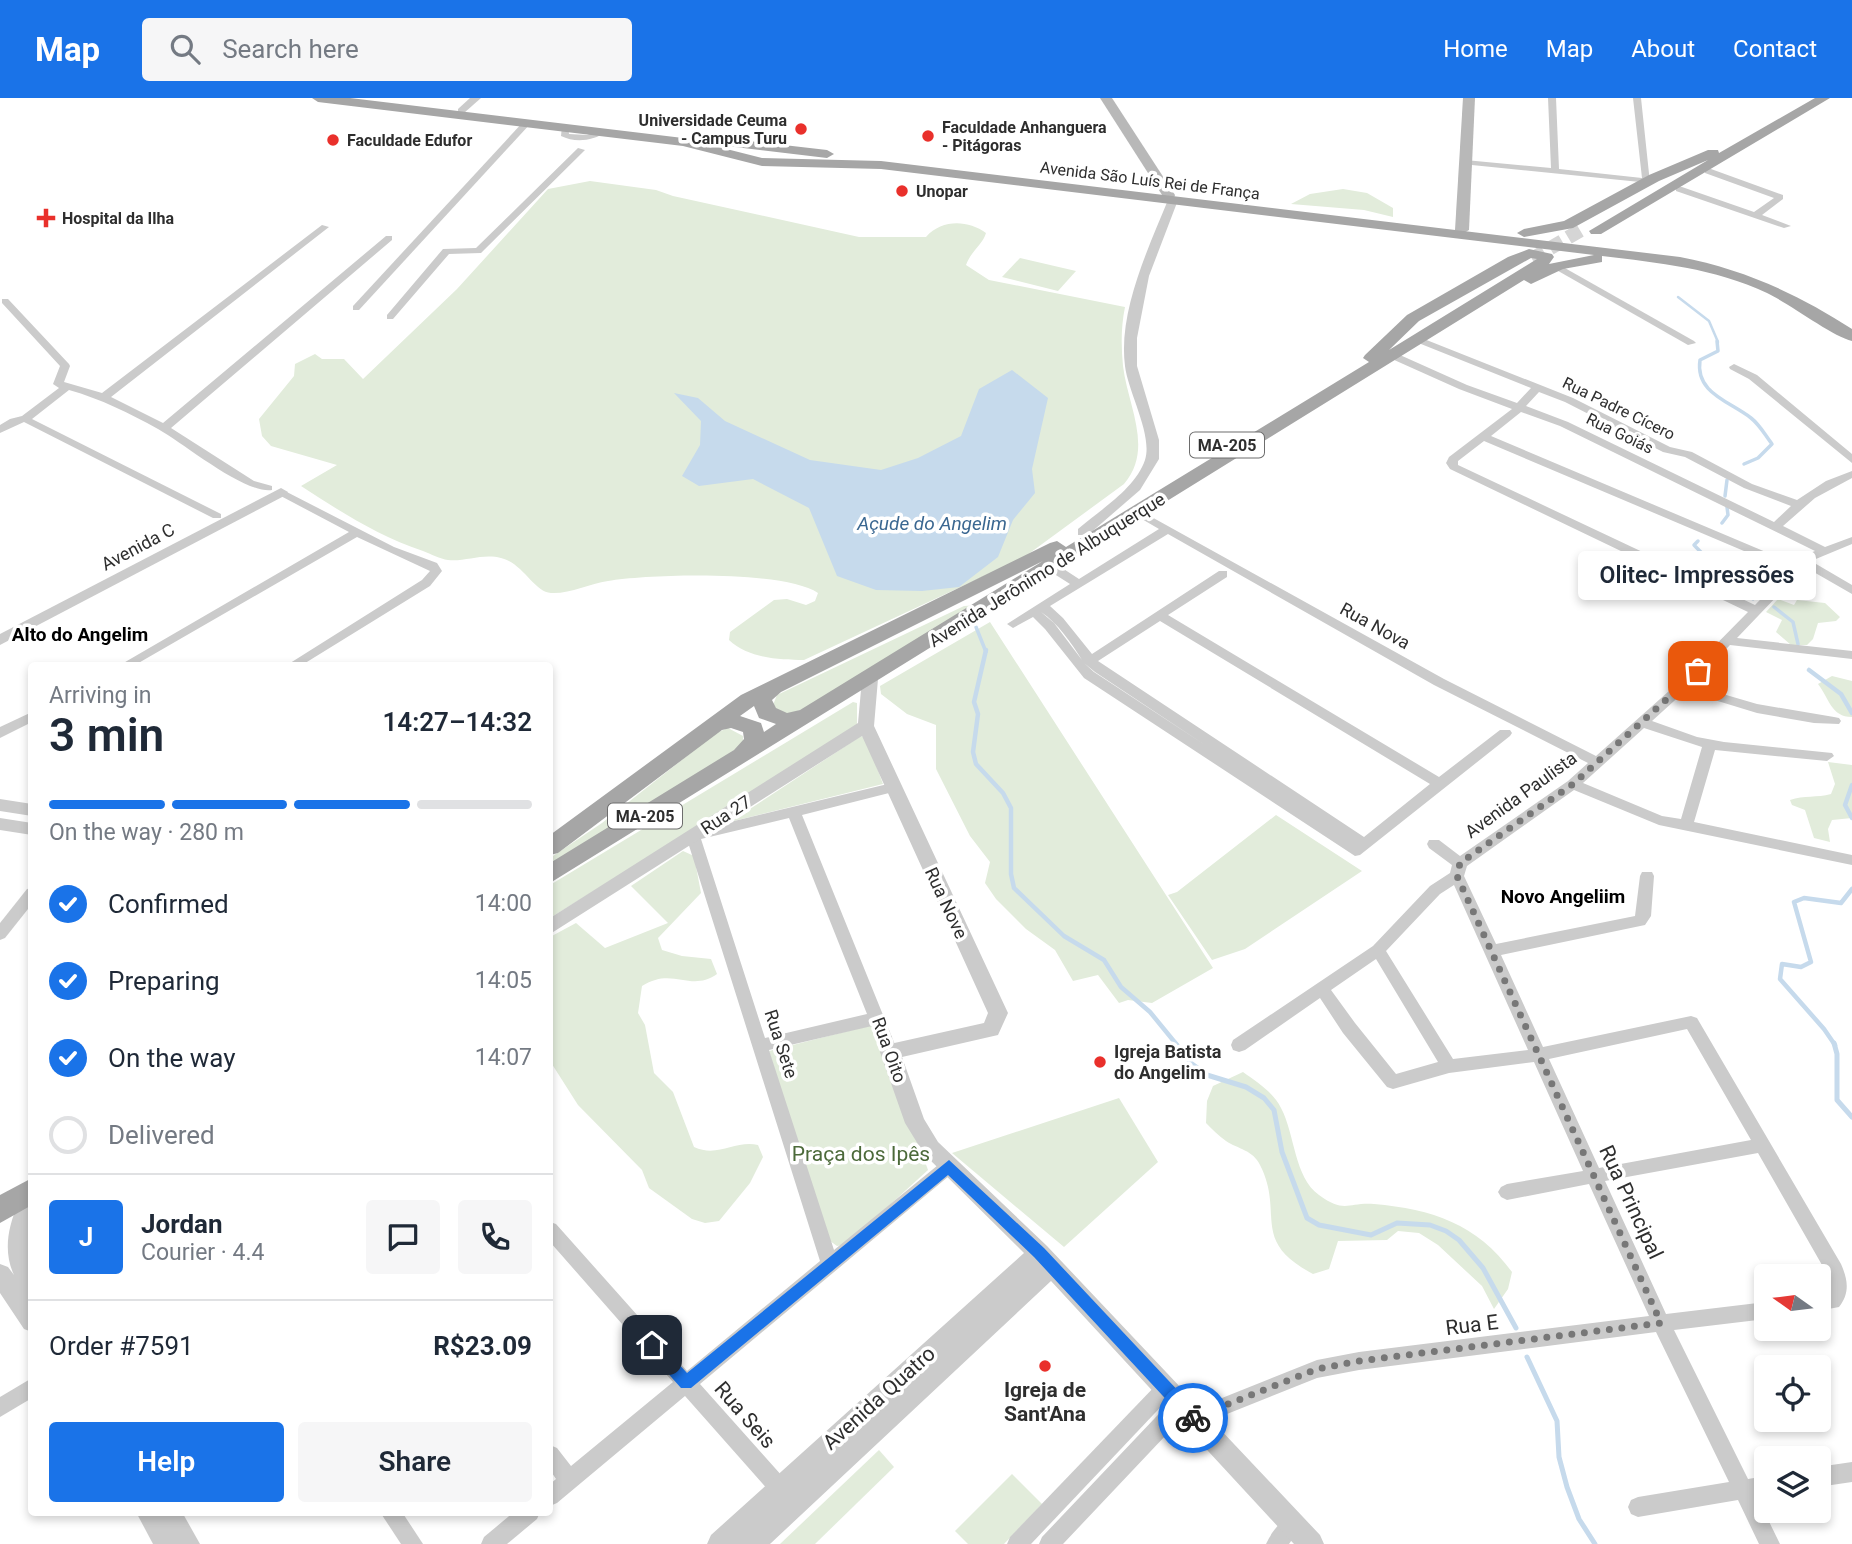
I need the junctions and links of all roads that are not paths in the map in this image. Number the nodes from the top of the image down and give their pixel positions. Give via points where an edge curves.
1 (318, 98) edge
2 (351, 98) edge
3 (476, 98) edge
4 (1106, 98) edge
5 (1468, 98) edge
6 (1552, 98) edge
7 (1637, 98) edge
8 (1806, 98) edge
9 (1824, 98) edge
10 (461, 111) junction
11 (527, 123) junction
12 (565, 128) junction
13 (599, 134) junction
14 (730, 142) junction
15 (581, 144) junction
16 (1736, 151) junction
17 (1713, 153) junction
18 (1465, 162) junction
19 (769, 163) junction
20 (1555, 171) junction
21 (1708, 172) junction
22 (1647, 181) junction
23 (1679, 190) junction
24 (1171, 198) junction
25 (1756, 215) junction
26 (1594, 226) junction
27 (1787, 226) dead end
28 (325, 227) dead end
29 (1462, 230) junction
30 (389, 238) dead end
31 (1491, 238) junction
32 (1625, 250) junction
33 (1645, 257) junction
34 (1513, 260) junction
35 (1545, 264) junction
36 (5, 301) dead end
37 (356, 308) dead end
38 (390, 317) dead end
39 (1852, 330) edge
40 (1852, 336) edge
41 (1424, 342) junction
42 (1691, 343) dead end
43 (1383, 360) junction
44 (1734, 367) dead end
45 (1538, 387) junction
46 (65, 388) junction
47 (104, 397) junction
48 (1519, 407) junction
49 (25, 419) junction
50 (164, 428) junction
51 (0, 430) edge
52 (1483, 438) junction
53 (1852, 460) edge
54 (1852, 474) edge
55 (274, 490) junction
56 (1797, 504) junction
57 (1139, 513) junction
58 (217, 516) junction
59 (1776, 527) junction
60 (1168, 529) junction
61 (1083, 531) junction
62 (357, 532) junction
63 (1852, 540) edge
64 (1824, 551) junction
65 (1800, 565) junction
66 (1052, 566) junction
67 (1223, 574) dead end
68 (1079, 584) junction
69 (1852, 590) edge
70 (60, 604) junction
71 (1038, 609) junction
72 (1755, 610) junction
73 (1160, 615) junction
74 (1013, 624) dead end
75 (0, 627) edge
76 (0, 640) edge
77 (1729, 641) junction
78 (1850, 656) edge
79 (1087, 660) junction
80 (131, 662) edge
81 (298, 662) edge
82 (792, 676) junction
83 (870, 679) junction
84 (1683, 686) junction
85 (815, 712) junction
86 (28, 718) edge
87 (1834, 721) dead end
88 (1641, 722) junction
89 (866, 726) junction
90 (703, 731) junction
91 (0, 733) edge
92 (1505, 733) dead end
93 (1710, 744) junction
94 (1828, 756) dead end
95 (740, 757) junction
96 (1597, 762) junction
97 (1440, 784) junction
98 (1573, 784) junction
99 (892, 788) junction
100 (0, 805) edge
101 (28, 809) edge
102 (793, 811) junction
103 (0, 824) edge
104 (1686, 825) junction
105 (28, 828) edge
106 (693, 836) junction
107 (553, 844) edge
108 (1434, 844) dead end
109 (1360, 847) junction
110 (1849, 859) edge
111 (1459, 870) junction
112 (553, 872) edge
113 (1647, 876) dead end
114 (28, 898) edge
115 (553, 925) edge
116 (0, 934) edge
117 (1378, 950) junction
118 (1492, 951) junction
119 (1322, 989) junction
120 (878, 1018) junction
121 (762, 1045) junction
122 (1239, 1045) dead end
123 (890, 1052) junction
124 (1537, 1055) junction
125 (1449, 1066) junction
126 (1762, 1145) junction
127 (949, 1166) junction
128 (1595, 1178) junction
129 (28, 1180) edge
130 (1507, 1192) dead end
131 (0, 1196) edge
132 (22, 1205) edge
133 (0, 1227) edge
134 (553, 1233) edge
135 (1045, 1259) junction
136 (830, 1264) junction
137 (10, 1269) edge
138 (28, 1285) edge
139 (1831, 1298) edge
140 (1754, 1311) edge
141 (28, 1312) edge
142 (1661, 1323) junction
143 (686, 1383) junction
144 (28, 1390) edge
145 (1179, 1404) junction
146 (0, 1408) edge
147 (553, 1459) edge
148 (1852, 1472) edge
149 (1831, 1476) edge
150 (569, 1480) junction
151 (1754, 1488) edge
152 (1742, 1490) junction
153 (553, 1493) edge
154 (787, 1497) junction
155 (1638, 1507) dead end
156 (150, 1516) edge
157 (170, 1516) edge
158 (393, 1516) edge
159 (525, 1516) edge
160 (1292, 1525) junction
161 (167, 1544) edge
162 (187, 1544) edge
163 (413, 1544) edge
164 (491, 1544) edge
165 (720, 1544) edge
166 (752, 1544) edge
167 (1017, 1544) edge
168 (1049, 1544) edge
169 (1276, 1544) edge
170 (1311, 1544) edge
171 (1770, 1544) edge

1 - 11 main road, Avenida São Luís Rei de França
2 - 10 main road, Avenida São Luís Rei de França
3 - 10 street
4 - 24 main road
5 - 18 main road
6 - 20 street
7 - 22 street
8 - 17 main road
9 - 16 main road
10 - 14 main road, Avenida São Luís Rei de França
11 - 12 main road, Avenida São Luís Rei de França
11 - 37 street
12 - 13 main road, Avenida São Luís Rei de França
12 - 15 street via 565,135
13 - 15 street
13 - 19 main road, Avenida São Luís Rei de França via 690,143
14 - 19 main road via 791,155 784,162
14 - 24 main road, Avenida São Luís Rei de França
15 - 38 street via 478,251 446,251
16 - 21 main road
16 - 26 main road
17 - 22 main road
17 - 26 main road
18 - 20 street
18 - 29 main road
19 - 24 main road, Avenida São Luís Rei de França via 881,166
20 - 22 street
21 - 23 main road
21 - 25 street via 1780,197
22 - 26 main road
23 - 25 street
23 - 26 main road
24 - 29 main road, Avenida São Luís Rei de França
24 - 31 main road, Avenida São Luís Rei de França
24 - 61 street via 1143,276 1131,338 1131,366 1152,440 1152,459 1135,487
25 - 27 street
26 - 29 main road via 1539,232
26 - 32 main road
28 - 47 street
29 - 32 main road, Avenida São Luís Rei de França
30 - 50 street
31 - 33 main road, Avenida São Luís Rei de França
31 - 34 main road via 1513,248
32 - 39 main road, Avenida São Luís Rei de França via 1700,260 1757,276 1804,298
33 - 35 main road
33 - 40 main road via 1699,264 1759,282
34 - 35 main road via 1527,253 1541,254 1553,262
34 - 43 main road via 1413,318
35 - 41 main road
35 - 42 street
35 - 43 main road, Avenida Jerônimo de Albuquerque
36 - 46 street via 65,366 58,384
41 - 43 main road
41 - 45 street, Rua Padre Cícero
43 - 48 street, Rua Goiás
43 - 57 main road, Avenida Jerônimo de Albuquerque / MA-205
43 - 61 main road, Avenida Jerônimo de Albuquerque / MA-205
44 - 53 street via 1753,377
45 - 48 street
45 - 56 street, Rua Padre Cícero via 1667,450 1688,454 1748,486
46 - 47 street
46 - 49 street
47 - 50 street
48 - 52 street
48 - 59 street, Rua Goiás via 1564,424
49 - 51 street
49 - 58 street
50 - 55 street via 250,483
52 - 65 street
52 - 72 street via 1451,463
54 - 56 street via 1825,484
55 - 58 street, Avenida C
55 - 62 street
55 - 70 street, Avenida C
56 - 59 street
57 - 60 street, Rua Nova
57 - 66 main road, Avenida Jerônimo de Albuquerque / MA-205
58 - 70 street, Avenida C
59 - 64 street, Rua Goiás
60 - 68 street
60 - 96 street, Rua Nova via 1439,682
61 - 82 main road, Avenida Jerônimo de Albuquerque / MA-205 via 952,601
62 - 80 street
62 - 81 street via 433,566 435,574
63 - 64 street, Avenida Paulista
64 - 65 street, Avenida Paulista
65 - 69 street
65 - 72 street, Avenida Paulista
66 - 68 street
66 - 83 main road, Avenida Jerônimo de Albuquerque / MA-205
67 - 73 street
68 - 71 street
70 - 75 street, Avenida C
70 - 76 street, Avenida C
71 - 74 street
71 - 79 street via 1059,618
71 - 109 street via 1062,647 1089,675
72 - 77 street, Avenida Paulista
73 - 79 street
73 - 97 street
77 - 78 street
77 - 84 street, Avenida Paulista
79 - 109 street
82 - 85 main road via 765,694 763,709 786,720
82 - 90 main road, Avenida Jerônimo de Albuquerque / MA-205
83 - 85 main road, Avenida Jerônimo de Albuquerque / MA-205
83 - 89 street, Rua Nove
84 - 87 street via 1737,706
84 - 88 street, Avenida Paulista
85 - 95 main road, Avenida Jerônimo de Albuquerque / MA-205
86 - 91 street
88 - 93 street
88 - 96 street, Avenida Paulista
89 - 99 street, Rua Nove
89 - 106 street, Rua 27
90 - 95 main road via 726,721 748,725 755,740
90 - 107 main road, Avenida Jerônimo de Albuquerque / MA-205
92 - 97 street
93 - 94 street
93 - 104 street
95 - 112 main road, Avenida Jerônimo de Albuquerque / MA-205
96 - 98 street, Avenida Paulista
97 - 109 street
98 - 104 street via 1627,808
98 - 111 street, Avenida Paulista
99 - 102 street
99 - 123 street, Rua Nove via 998,1013 991,1029
100 - 101 street
102 - 106 street
102 - 120 street, Rua Oito
103 - 105 street
104 - 110 street
106 - 115 street, Rua 27
106 - 121 street, Rua Sete
108 - 111 street, Rua Principal
111 - 117 street, Avenida Paulista
111 - 118 street, Rua Principal
113 - 118 street via 1640,921
114 - 116 street
117 - 119 street, Avenida Paulista
117 - 125 street
118 - 124 street, Rua Principal
119 - 122 street, Avenida Paulista
119 - 125 street via 1393,1082
120 - 121 street
120 - 123 street, Rua Oito
121 - 136 street, Rua Sete
123 - 127 street, Rua Oito via 915,1123
124 - 125 street
124 - 126 street via 1691,1022
124 - 128 street, Rua Principal
126 - 128 street
126 - 139 street via 1835,1270 1839,1293
127 - 135 street, Rua Oito
127 - 136 street
128 - 130 street
128 - 142 street, Rua Principal
129 - 131 main road
132 - 133 main road
132 - 137 street
134 - 143 street, Rua Seis
135 - 145 street, Rua Oito
135 - 154 street, Avenida Quatro
136 - 143 street
137 - 138 street
137 - 141 street
140 - 142 street, Rua E
142 - 145 street, Rua E via 1349,1363
142 - 152 street, Rua Principal
143 - 150 street
143 - 154 street, Rua Seis
144 - 146 street
145 - 160 street, Rua Oito
145 - 167 street
145 - 168 street
147 - 150 street
148 - 149 street
150 - 153 street
151 - 152 street
152 - 155 street
152 - 171 street, Rua Principal
154 - 165 street, Avenida Quatro
154 - 166 street, Avenida Quatro
156 - 161 street
157 - 162 street
158 - 163 street
159 - 164 street
160 - 169 street
160 - 170 street, Rua Oito

